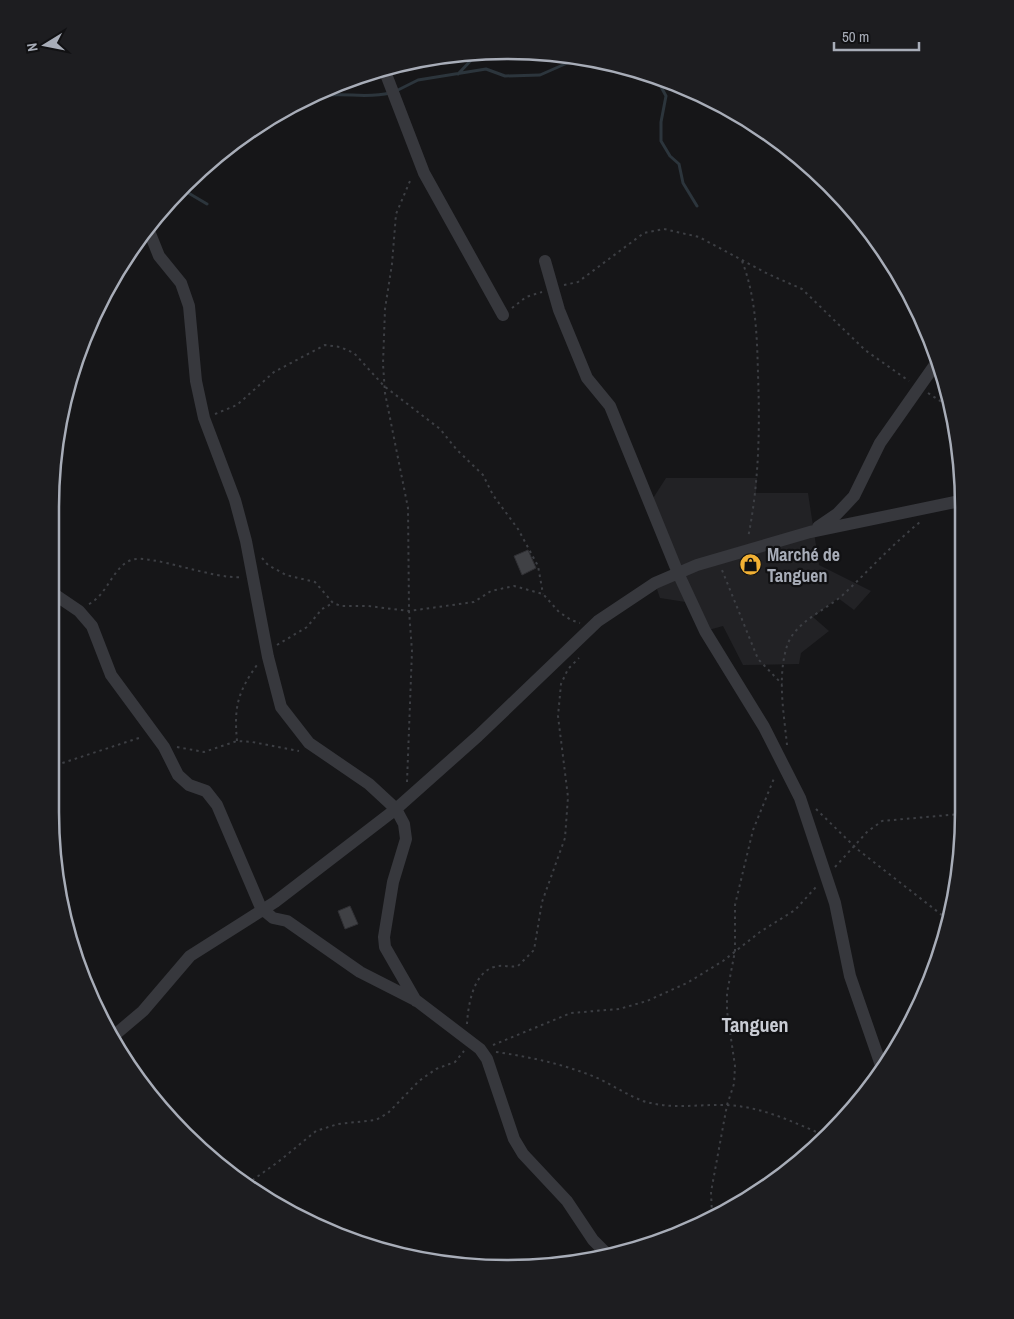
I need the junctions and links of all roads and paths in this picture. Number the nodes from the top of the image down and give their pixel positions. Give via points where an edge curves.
1 (386, 75) edge
2 (410, 181) dead end
3 (150, 235) edge
4 (545, 261) dead end
5 (742, 261) junction
6 (554, 288) junction
7 (503, 315) joint
8 (933, 368) edge
9 (384, 386) junction
10 (919, 387) junction
11 (943, 403) edge
12 (204, 418) junction
13 (955, 502) edge
14 (924, 518) dead end
15 (810, 532) junction
16 (246, 541) junction
17 (746, 551) junction
18 (718, 559) junction
19 (268, 565) junction
20 (252, 570) junction
21 (678, 573) junction
22 (543, 594) junction
23 (59, 597) edge
24 (73, 607) junction
25 (409, 611) junction
26 (598, 621) junction
27 (581, 654) dead end
28 (782, 685) junction
29 (785, 725) junction
30 (160, 741) junction
31 (788, 748) dead end
32 (299, 751) dead end
33 (780, 760) junction
34 (59, 764) edge
35 (800, 798) junction
36 (407, 799) junction
37 (396, 809) junction
38 (955, 814) edge
39 (855, 847) junction
40 (826, 876) junction
41 (263, 910) junction
42 (943, 916) edge
43 (735, 951) junction
44 (417, 1001) junction
45 (117, 1033) edge
46 (465, 1039) junction
47 (480, 1049) junction
48 (880, 1061) edge
49 (727, 1105) junction
50 (819, 1133) edge
51 (252, 1181) edge
52 (712, 1210) edge
53 (603, 1250) edge

1 - 7 street via 424,173
2 - 9 path via 396,214 385,309
3 - 12 street via 159,256 180,283 189,306 196,382
4 - 6 street
5 - 6 path via 699,237 664,229 644,233 578,282
5 - 10 path via 802,289 865,350
5 - 17 path via 752,290 757,336 760,451
6 - 7 path via 526,297
6 - 21 street via 559,310 587,378 610,406
8 - 10 street
9 - 12 path via 354,353 325,345 274,372 237,405
9 - 22 path via 440,429 483,475 538,566
9 - 25 path via 408,508
10 - 11 path
10 - 15 street via 880,443 854,496 837,514
12 - 16 street via 235,500
13 - 15 street
14 - 28 path via 887,549 844,594 791,637 786,648
15 - 17 street
16 - 19 path
16 - 20 street
17 - 18 street
18 - 21 street
18 - 28 path via 758,659
19 - 20 path
19 - 25 path via 286,575 315,582 333,603 342,606
20 - 24 path via 241,577 230,578 144,558 132,560 120,567 101,596 90,604
20 - 37 street via 281,708 309,743 369,784
21 - 26 street via 655,583
21 - 33 street via 705,631 764,727
22 - 25 path via 514,586 491,591 474,602
22 - 26 path via 559,612 572,620 582,623
23 - 24 street
24 - 30 street via 92,626 111,675
25 - 36 path via 412,651
26 - 36 street
27 - 46 path via 561,684 558,716 568,797 565,838 542,902 534,950 518,966 495,966 482,976 468,1010
28 - 29 path
29 - 31 path
29 - 33 path
30 - 32 path via 204,752 236,741
30 - 34 path via 137,737
30 - 41 street via 178,775 189,785 206,791 217,805
33 - 35 street
33 - 43 path via 753,830 746,859 736,905
35 - 39 path via 812,805
35 - 40 street
36 - 37 street
37 - 41 street
37 - 44 street via 404,824 406,839 393,882 384,942 392,962
38 - 39 path via 882,821
39 - 40 path
39 - 42 path
40 - 43 path via 795,910
40 - 48 street via 850,976
41 - 44 street via 273,918 287,921 360,972
41 - 45 street via 190,956 143,1011
43 - 47 path via 687,983 647,1000 620,1008 570,1013
43 - 49 path via 727,993 734,1084
44 - 46 street
46 - 47 street
46 - 51 path via 462,1056 419,1081 388,1113 376,1120 338,1124 316,1131
47 - 49 path via 550,1061 596,1078 643,1101 672,1106
47 - 53 street via 487,1059 514,1139 523,1154 567,1201
49 - 50 path via 755,1108
49 - 52 path via 711,1192

